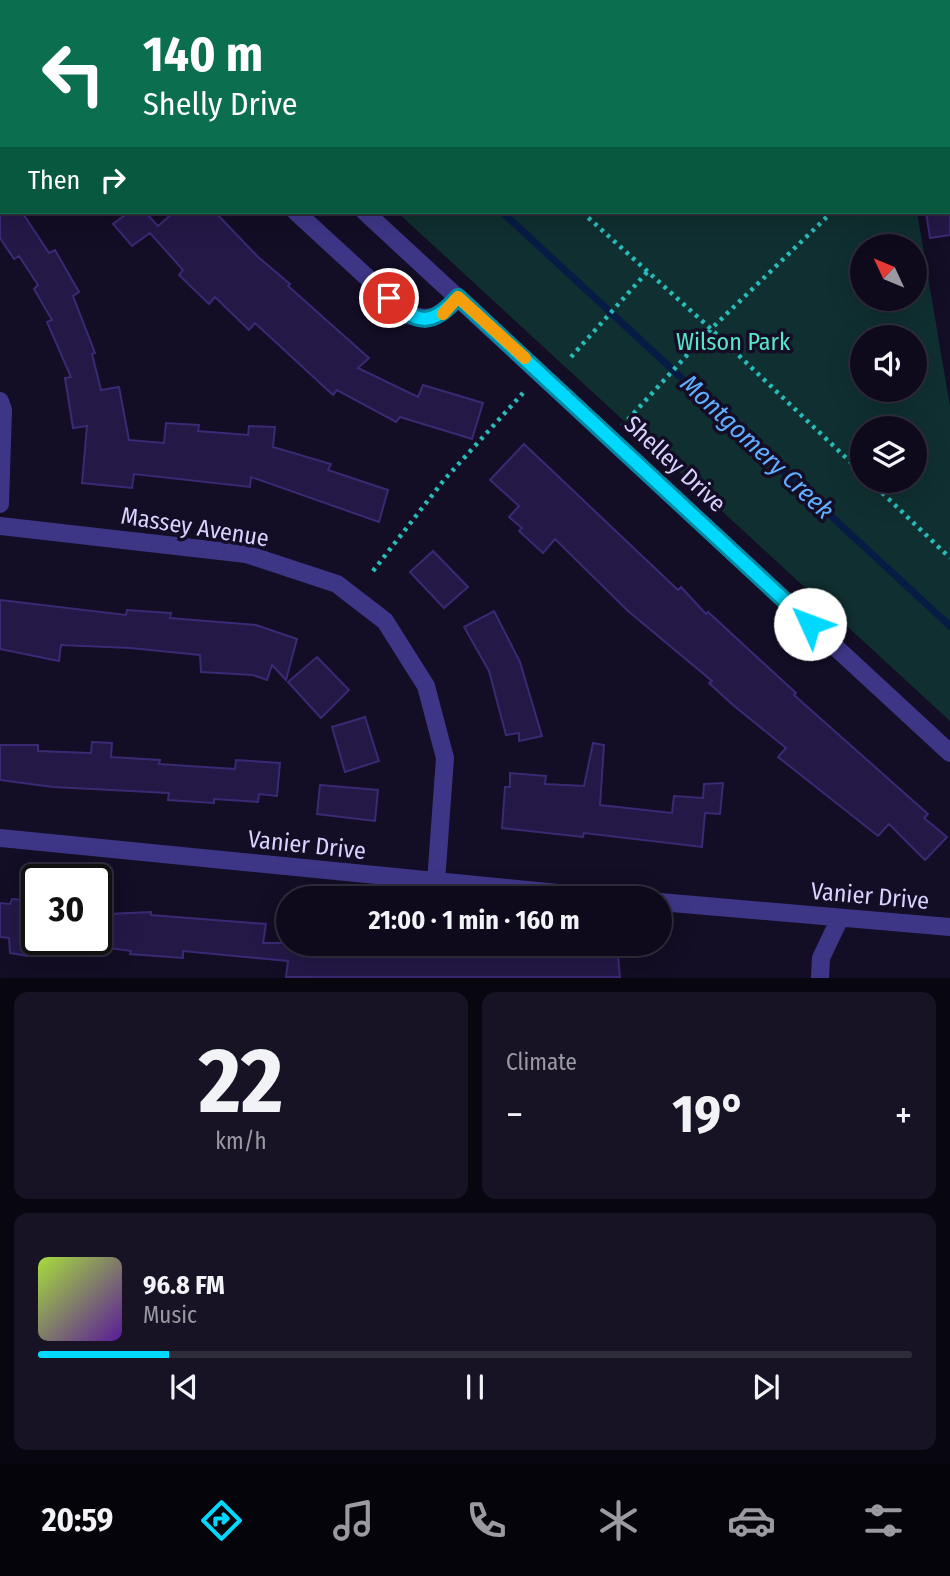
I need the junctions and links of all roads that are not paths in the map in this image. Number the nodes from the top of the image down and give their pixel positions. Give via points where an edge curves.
1 (298, 214) edge
2 (367, 214) edge
3 (458, 297) junction
4 (0, 401) edge
5 (0, 504) edge
6 (0, 526) edge
7 (950, 753) edge
8 (0, 838) edge
9 (436, 882) junction
10 (479, 886) edge
11 (672, 903) edge
12 (840, 918) junction
13 (950, 927) edge
14 (820, 978) edge

1 - 3 street via 408,315 428,320 443,314
2 - 3 street, Shelley Drive
3 - 7 street, Shelley Drive
4 - 5 street
6 - 9 street, Massey Avenue via 246,554 337,584 386,621 426,686 445,758
8 - 9 street, Vanier Drive
9 - 10 street, Vanier Drive
11 - 12 street, Vanier Drive
12 - 13 street, Vanier Drive
12 - 14 street via 821,958

